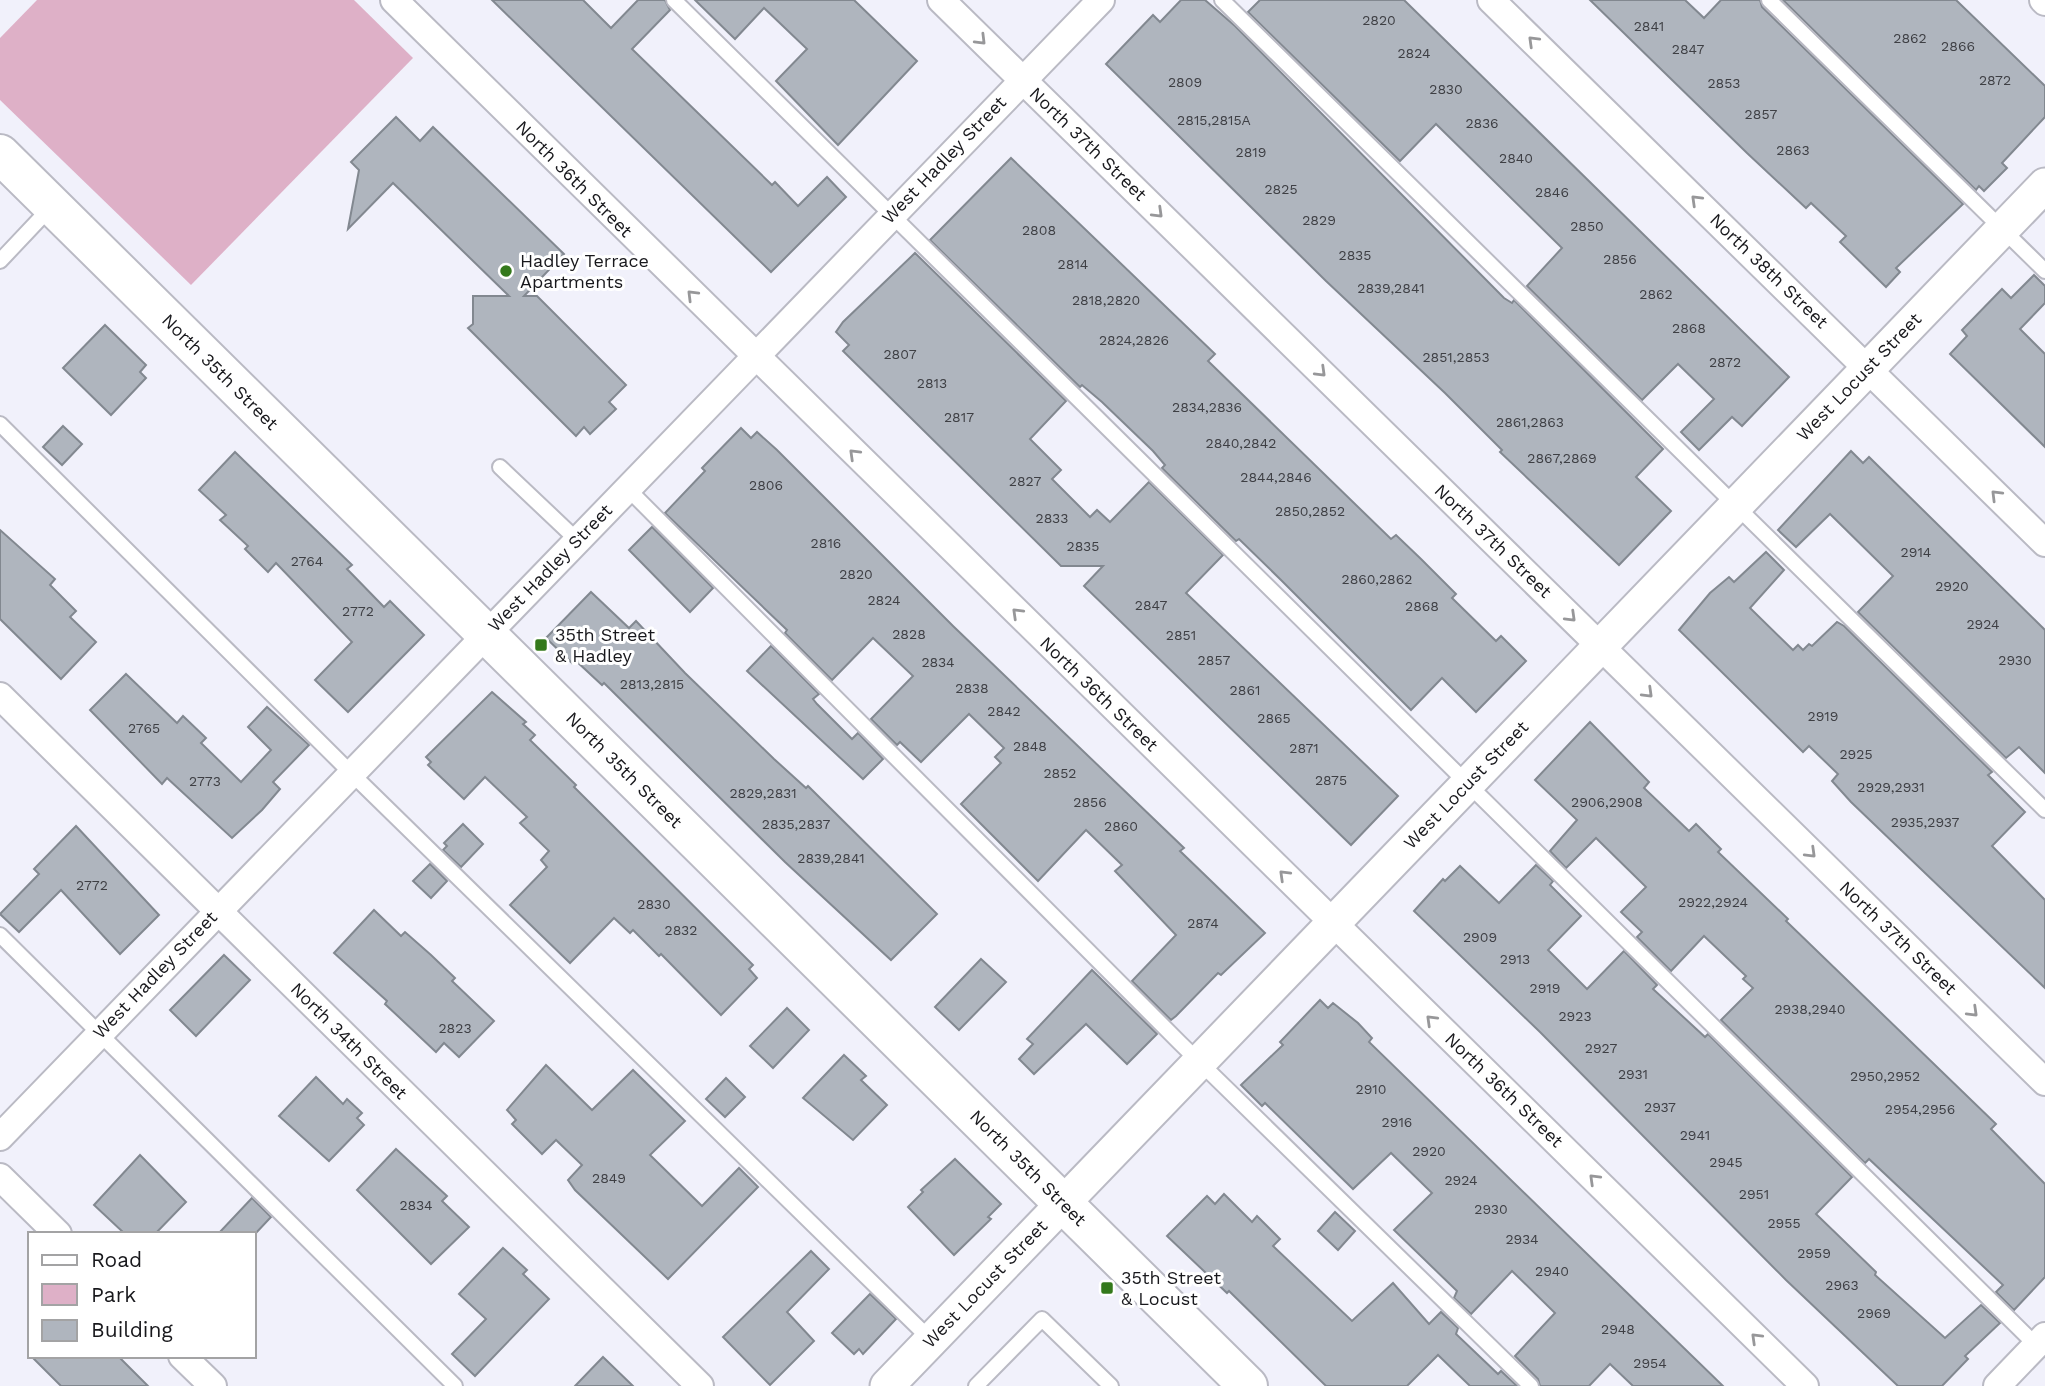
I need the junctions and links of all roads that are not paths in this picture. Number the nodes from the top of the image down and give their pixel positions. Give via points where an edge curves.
1 (394, 0) edge
2 (674, 0) edge
3 (941, 0) edge
4 (1101, 0) edge
5 (1222, 0) edge
6 (1491, 0) edge
7 (1769, 0) edge
8 (1022, 79) junction
9 (0, 154) edge
10 (2045, 185) edge
11 (52, 206) junction
12 (891, 215) junction
13 (2002, 229) junction
14 (0, 261) edge
15 (2045, 271) edge
16 (754, 356) junction
17 (1868, 368) junction
18 (0, 424) edge
19 (500, 467) dead end
20 (627, 488) junction
21 (1734, 505) junction
22 (577, 540) junction
23 (2045, 543) edge
24 (487, 635) junction
25 (1600, 645) junction
26 (0, 696) edge
27 (351, 773) junction
28 (1466, 784) junction
29 (2045, 810) edge
30 (216, 911) junction
31 (1333, 923) junction
32 (0, 935) edge
33 (99, 1033) junction
34 (1198, 1061) junction
35 (2045, 1082) edge
36 (0, 1137) edge
37 (0, 1177) edge
38 (1064, 1203) junction
39 (56, 1232) edge
40 (931, 1340) junction
41 (2042, 1345) edge
42 (185, 1358) edge
43 (213, 1386) edge
44 (455, 1386) edge
45 (699, 1386) edge
46 (887, 1386) edge
47 (976, 1386) edge
48 (1111, 1386) edge
49 (1248, 1386) edge
50 (1531, 1386) edge
51 (1805, 1386) edge
52 (1997, 1386) edge

16 -> 1 street, North 36th Street
2 - 12 lane
3 -> 8 street, North 37th Street
4 - 8 street, West Hadley Street
5 - 21 lane
17 -> 6 street, North 38th Street
7 - 13 lane
8 - 12 street, West Hadley Street
8 -> 25 street, North 37th Street
9 - 11 main road, North 35th Street
10 - 13 street, West Locust Street
11 - 14 lane
11 - 24 main road, North 35th Street
12 - 16 street, West Hadley Street
12 - 28 lane
13 - 15 lane
13 - 17 street, West Locust Street
16 - 20 street, West Hadley Street
31 -> 16 street, North 36th Street
17 - 21 street, West Locust Street
23 -> 17 street, North 38th Street
18 - 27 lane
19 - 22 lane
20 - 22 street, West Hadley Street
20 - 34 lane
21 - 25 street, West Locust Street
21 - 29 lane
22 - 24 street, West Hadley Street
24 - 27 street, West Hadley Street
24 - 38 main road, North 35th Street
25 - 28 street, West Locust Street
25 -> 35 street, North 37th Street
26 - 30 street, North 34th Street
27 - 30 street, West Hadley Street
27 - 40 lane
28 - 31 street, West Locust Street
28 - 41 lane
30 - 33 street, West Hadley Street
30 - 45 street, North 34th Street
31 - 34 street, West Locust Street
51 -> 31 street, North 36th Street
32 - 33 lane
33 - 36 street, West Hadley Street
33 - 44 lane
34 - 38 street, West Locust Street
34 - 50 lane
37 - 39 street
38 - 40 street, West Locust Street
38 - 49 main road, North 35th Street
40 - 46 street, West Locust Street
41 - 52 street
42 - 43 street
47 - 48 lane via 1042,1319

